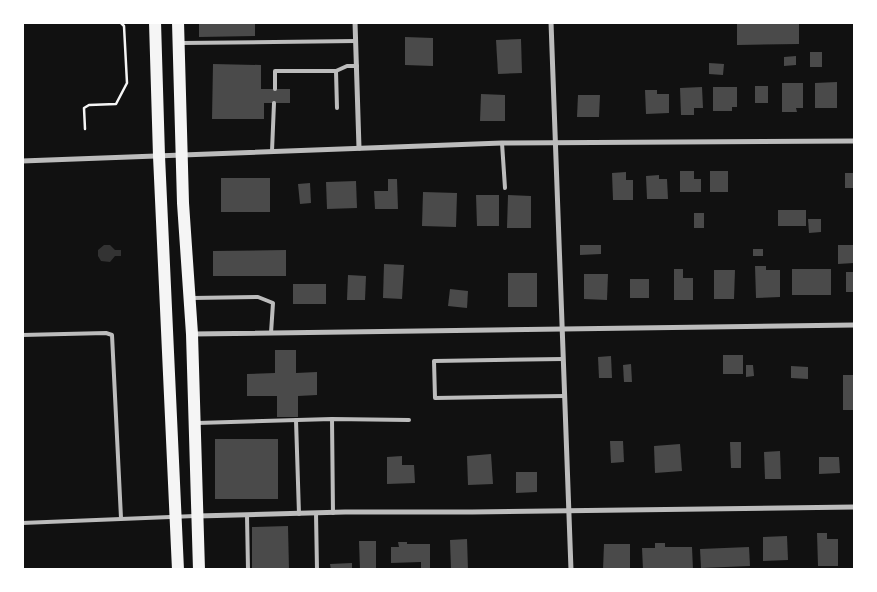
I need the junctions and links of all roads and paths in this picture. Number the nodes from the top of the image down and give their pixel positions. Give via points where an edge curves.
1 (120, 22) edge
2 (154, 22) edge
3 (178, 22) edge
4 (355, 22) edge
5 (551, 22) edge
6 (356, 42) junction
7 (178, 43) junction
8 (357, 66) junction
9 (336, 71) junction
10 (275, 89) dead end
11 (274, 106) dead end
12 (337, 108) dead end
13 (85, 129) dead end
14 (854, 140) edge
15 (556, 142) junction
16 (502, 143) junction
17 (359, 148) junction
18 (272, 151) junction
19 (182, 154) junction
20 (159, 156) junction
21 (22, 161) edge
22 (505, 188) dead end
23 (190, 298) junction
24 (854, 325) edge
25 (562, 328) junction
26 (271, 333) junction
27 (192, 334) junction
28 (22, 335) edge
29 (563, 359) junction
30 (564, 396) junction
31 (332, 419) junction
32 (296, 420) junction
33 (409, 420) dead end
34 (195, 423) junction
35 (854, 507) edge
36 (568, 510) junction
37 (316, 513) junction
38 (333, 513) junction
39 (299, 514) junction
40 (247, 515) junction
41 (176, 516) junction
42 (197, 516) junction
43 (121, 518) junction
44 (22, 523) edge
45 (178, 570) edge
46 (199, 570) edge
47 (248, 570) edge
48 (317, 570) edge
49 (571, 570) edge

1 - 13 path via 124,26 127,83 116,104 84,108
2 - 20 main road
3 - 7 main road
4 - 6 street
5 - 15 street
6 - 7 lane
6 - 8 street
7 - 19 main road
8 - 9 lane
8 - 17 street
9 - 10 lane via 275,71
9 - 12 lane
11 - 18 lane
14 - 15 street
15 - 16 street
15 - 25 street
16 - 17 street
16 - 22 lane
17 - 18 street
18 - 19 street
19 - 20 street
19 - 23 main road
20 - 21 street
20 - 41 main road
23 - 26 lane via 258,296 273,303
23 - 27 main road
24 - 25 street
25 - 26 street
25 - 29 street
26 - 27 street
27 - 34 main road
28 - 43 lane via 112,335
29 - 30 street
29 - 30 lane via 434,361 435,398
30 - 36 street
31 - 32 lane
31 - 33 lane
31 - 38 lane
32 - 34 lane
32 - 39 lane
34 - 42 main road
35 - 36 street
36 - 38 street
36 - 49 street
37 - 38 street
37 - 39 street
37 - 48 lane
39 - 40 street
40 - 42 street
40 - 47 lane
41 - 42 lane
41 - 43 lane
41 - 45 main road
42 - 46 main road
43 - 44 lane

